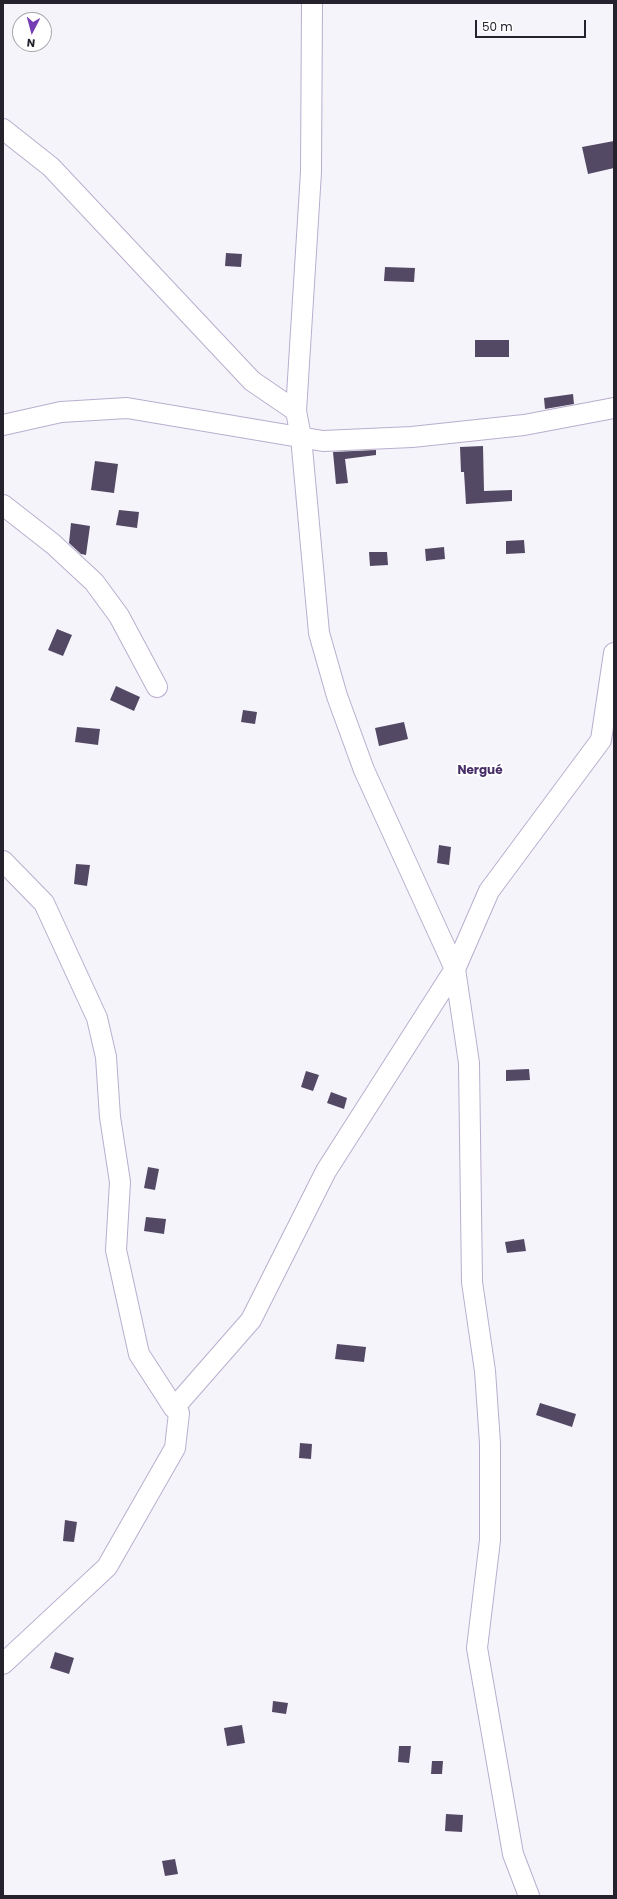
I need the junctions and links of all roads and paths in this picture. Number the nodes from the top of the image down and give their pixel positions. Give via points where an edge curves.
1 (312, 3) edge
2 (3, 129) edge
3 (614, 408) edge
4 (296, 411) junction
5 (3, 425) edge
6 (301, 437) junction
7 (3, 505) edge
8 (614, 653) edge
9 (156, 687) dead end
10 (3, 861) edge
11 (455, 969) junction
12 (174, 1408) junction
13 (3, 1664) edge
14 (529, 1896) edge

1 - 4 street via 311,172
2 - 4 street via 51,167 252,381
3 - 6 street via 524,426 412,437 323,441
4 - 6 street
5 - 6 street via 61,412 126,408
6 - 11 street via 320,633 337,696 364,770
7 - 9 street via 53,544 94,582 119,616
8 - 11 street via 601,740 489,891
10 - 12 street via 44,903 97,1018 106,1057 110,1117 120,1182 116,1250 139,1354
11 - 12 street via 326,1171 251,1320
11 - 14 street via 469,1063 472,1282 485,1371 490,1443 490,1540 477,1648 513,1854
12 - 13 street via 179,1413 175,1448 107,1567

